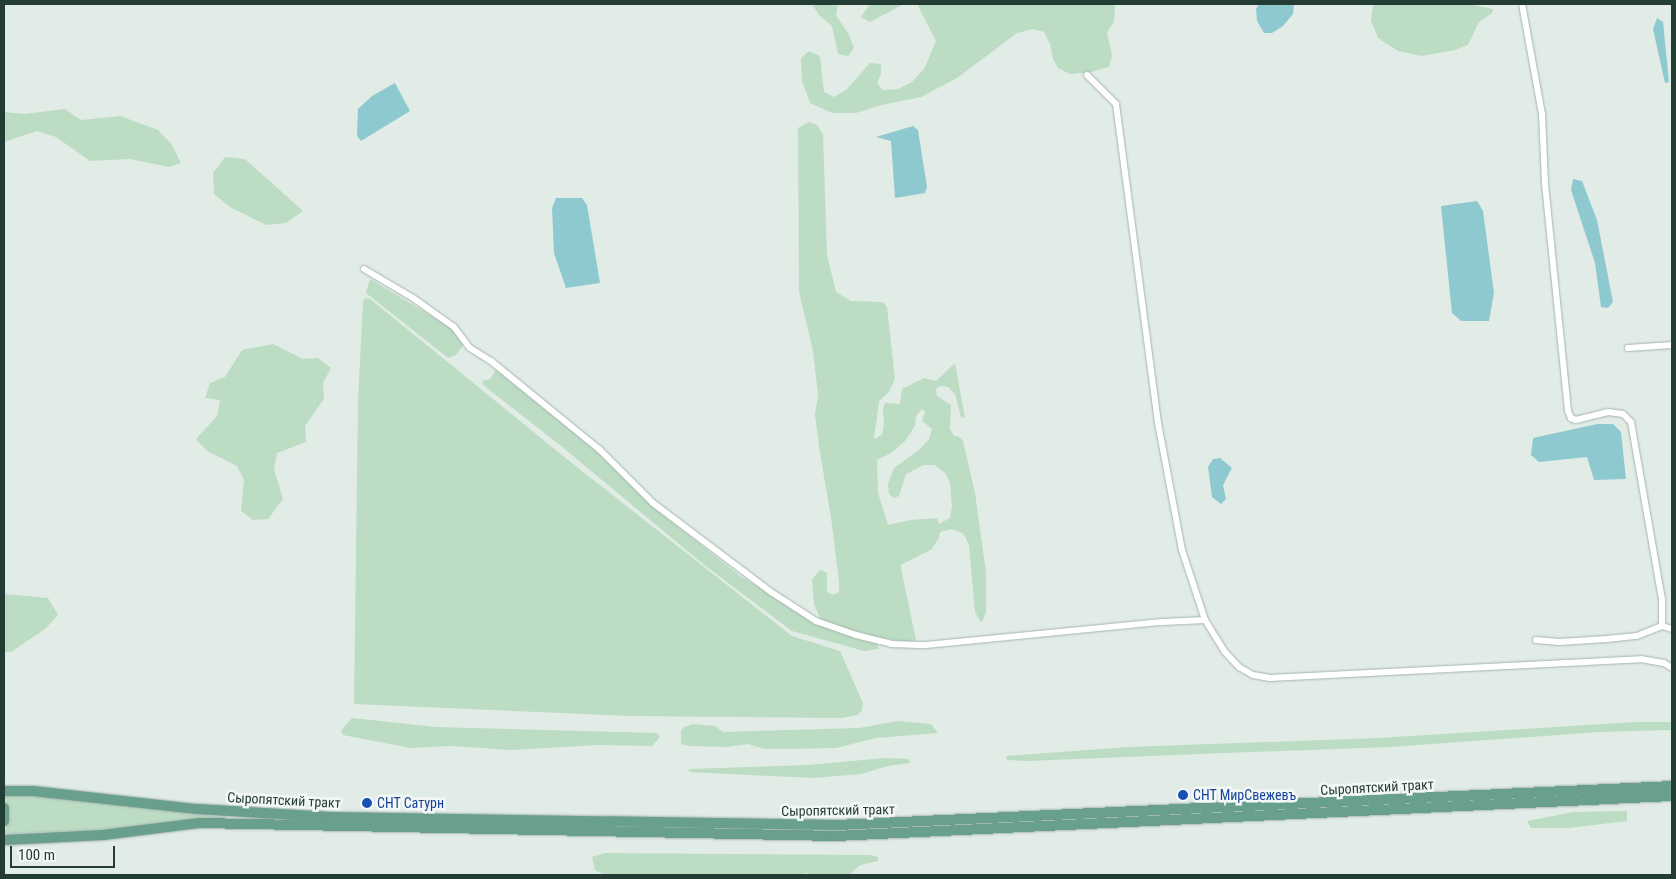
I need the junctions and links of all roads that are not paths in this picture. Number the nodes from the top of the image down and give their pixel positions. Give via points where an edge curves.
1 (1522, 4) edge
2 (1087, 75) dead end
3 (364, 270) dead end
4 (1672, 345) edge
5 (1628, 348) dead end
6 (1205, 620) junction
7 (1662, 626) junction
8 (1672, 629) edge
9 (1536, 640) dead end
10 (1672, 668) edge
11 (1672, 786) edge
12 (4, 791) edge
13 (1672, 796) edge
14 (4, 808) edge
15 (4, 821) edge
16 (4, 840) edge

1 - 7 street via 1542,114 1545,184 1568,411 1576,420 1608,412 1623,414 1630,422 1662,598
2 - 6 street via 1116,104 1169,488 1182,550
3 - 6 street via 413,298 454,327 470,348 598,450 654,503 771,592 816,621 891,644 926,644
4 - 5 street
6 - 10 street via 1239,667 1253,675 1270,678 1641,660 1664,663
7 - 8 street
7 - 9 street via 1637,636 1559,642
11 - 12 main road, Сыропятский тракт via 837,825 320,816 197,809 33,791
13 - 16 main road, Сыропятский тракт via 836,836 200,823 103,835
14 - 15 main road

